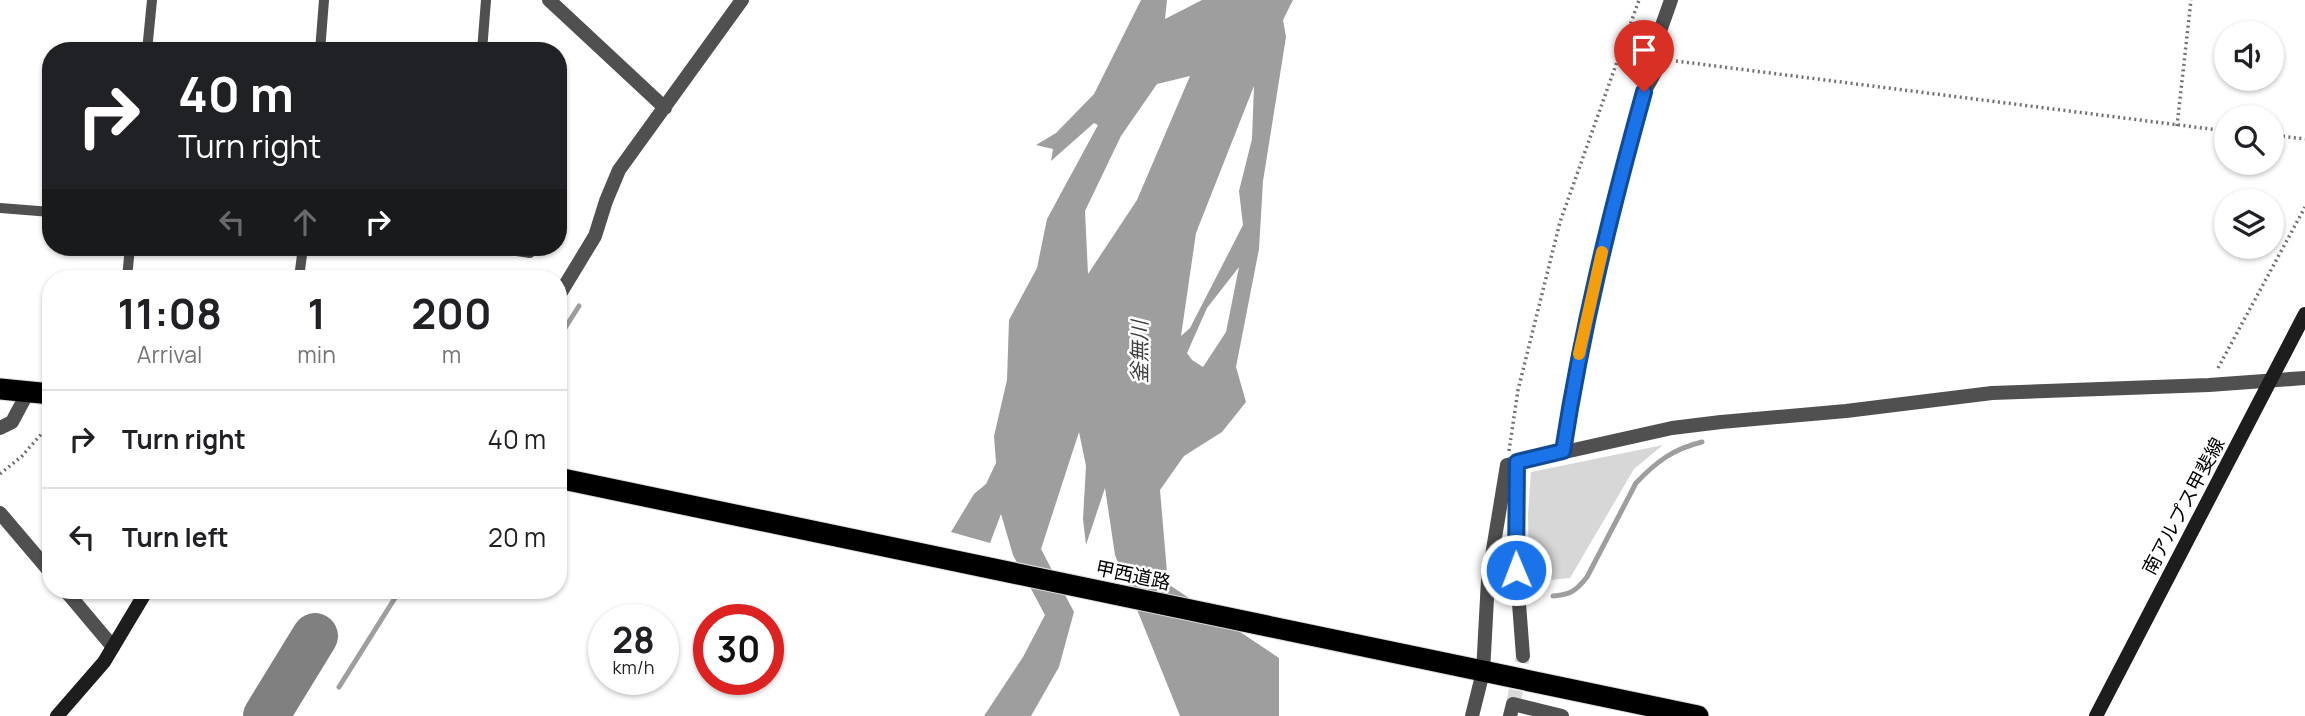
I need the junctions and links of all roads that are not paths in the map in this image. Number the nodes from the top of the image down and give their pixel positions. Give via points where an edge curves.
1 (152, 0) edge
2 (324, 0) edge
3 (486, 0) edge
4 (549, 0) edge
5 (742, 0) edge
6 (1671, 0) edge
7 (148, 42) edge
8 (321, 42) edge
9 (483, 42) edge
10 (665, 108) junction
11 (0, 208) edge
12 (42, 211) edge
13 (567, 282) edge
14 (2305, 314) edge
15 (2305, 378) edge
16 (2270, 382) junction
17 (0, 390) edge
18 (28, 392) junction
19 (42, 393) edge
20 (0, 428) edge
21 (1563, 451) junction
22 (1512, 464) junction
23 (567, 480) edge
24 (0, 513) edge
25 (42, 562) edge
26 (73, 599) edge
27 (142, 599) edge
28 (113, 647) junction
29 (1523, 656) tunnel mouth
30 (1483, 672) junction
31 (57, 716) edge
32 (1472, 716) edge
33 (1510, 716) edge
34 (1562, 716) edge
35 (1698, 716) edge
36 (2096, 716) edge

1 - 7 lane
2 - 8 lane
3 - 9 lane
4 - 10 street
5 - 10 street
6 - 21 street via 1659,34 1662,60 1644,92 1613,206 1579,351
10 - 13 street via 620,170 595,236
11 - 12 lane
14 - 16 main road, 南アルプス甲斐線
15 - 16 street
16 - 21 street via 1992,393 1672,428
16 - 36 main road, 南アルプス甲斐線
17 - 18 highway
18 - 19 highway
18 - 20 street via 12,422
21 - 22 street
22 - 29 street
22 - 30 street via 1495,528
23 - 30 highway, 甲西道路
24 - 25 street
26 - 28 street
27 - 28 main road
28 - 31 main road
30 - 32 street
30 - 35 highway, 甲西道路
33 - 34 street via 1513,704

